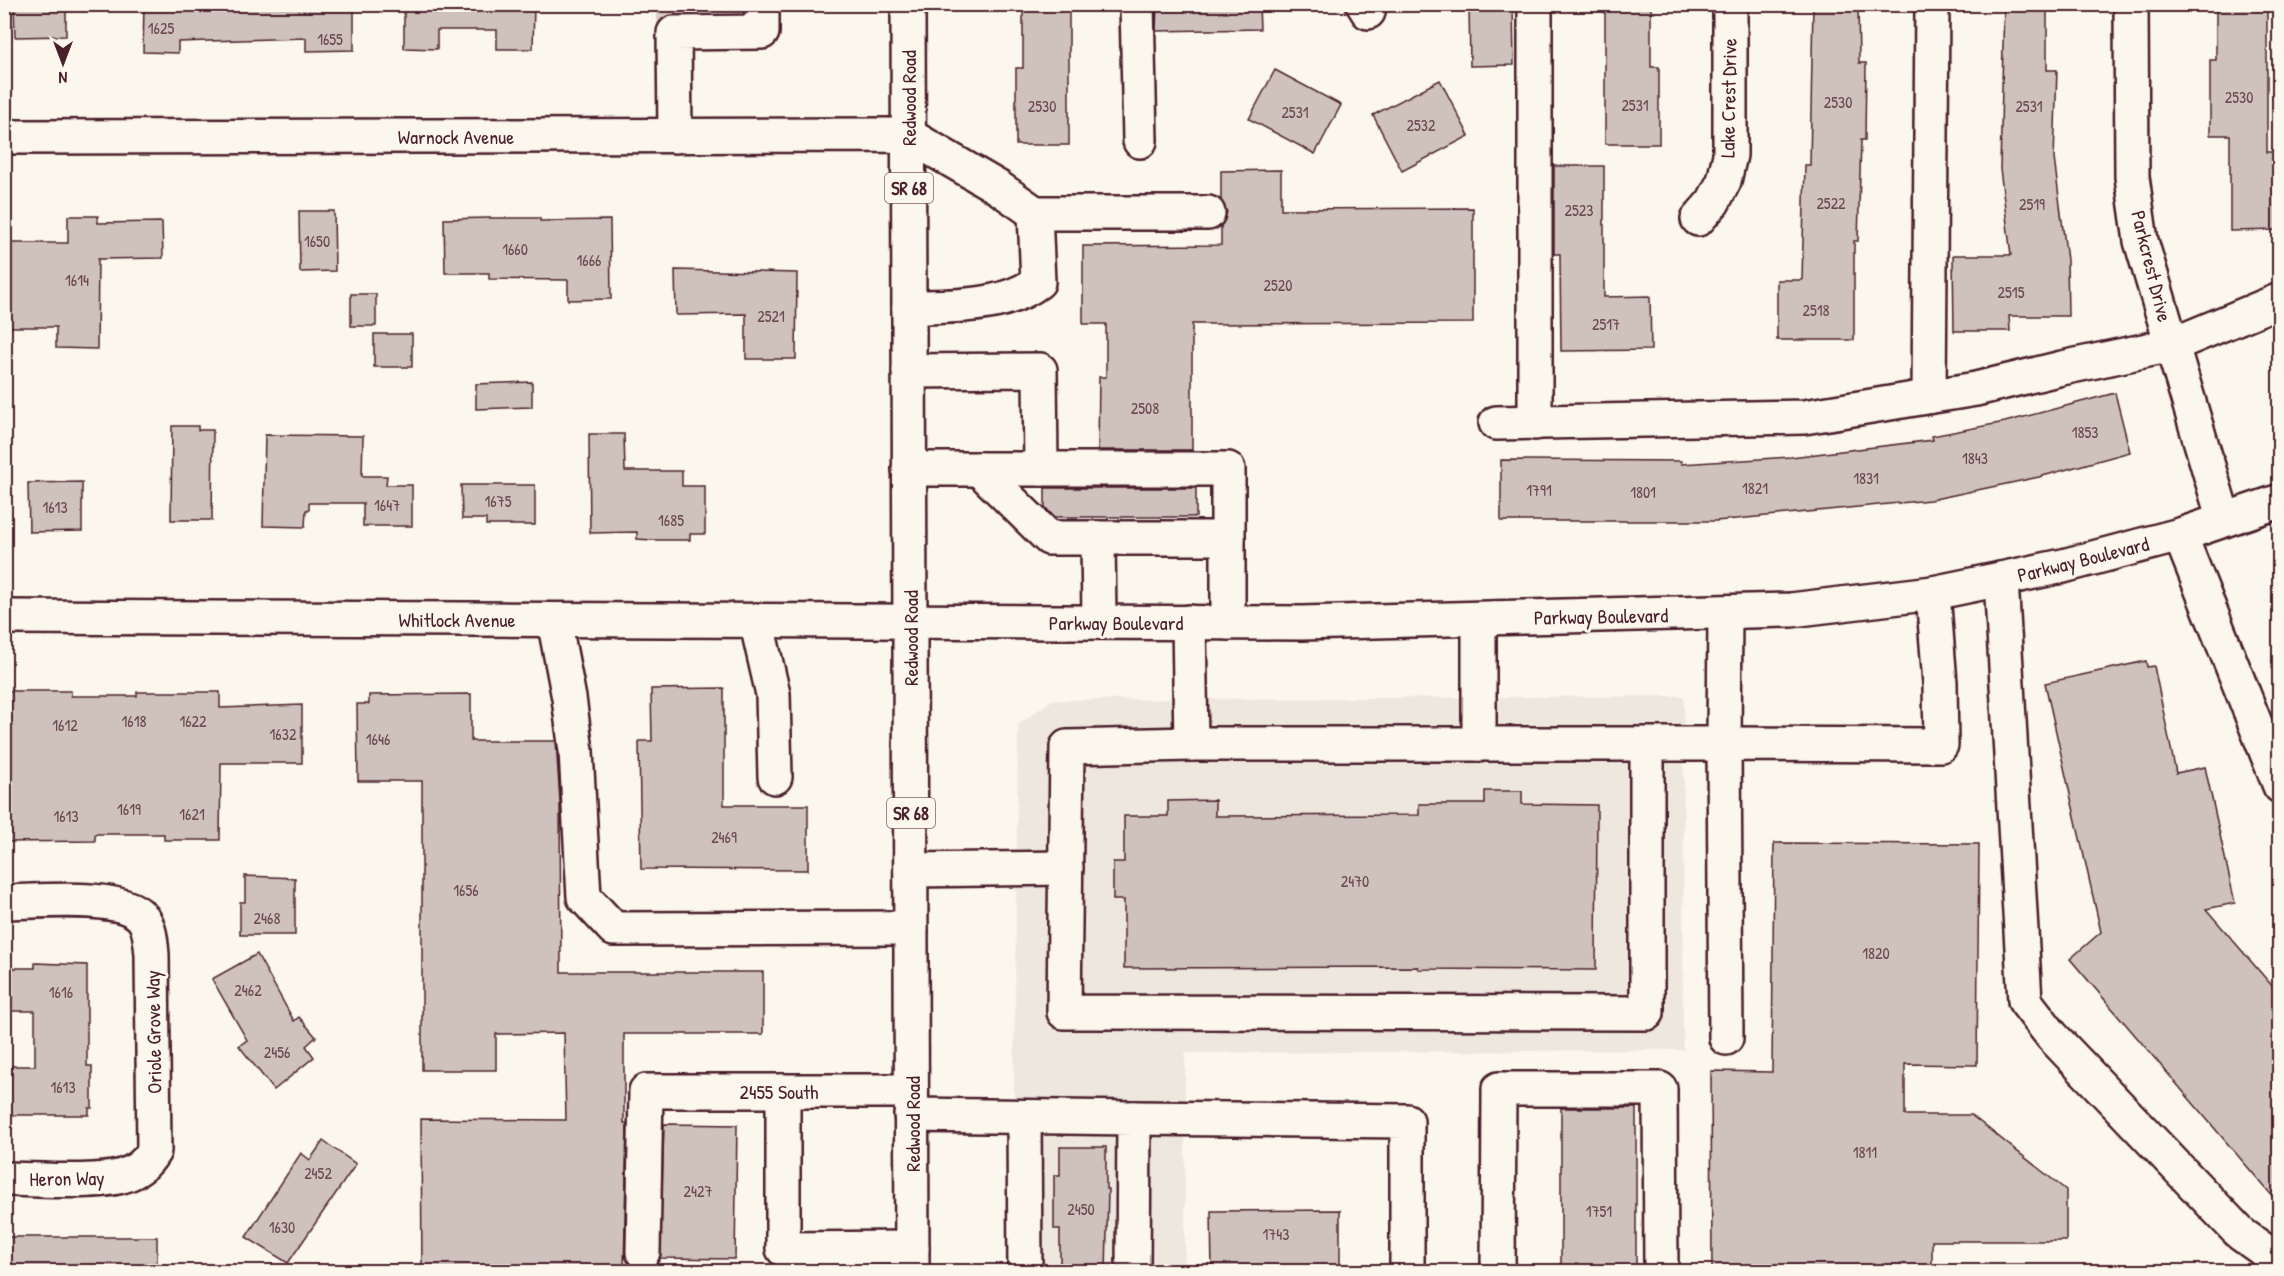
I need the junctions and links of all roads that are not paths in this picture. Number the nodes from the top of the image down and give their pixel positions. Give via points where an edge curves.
1 (762, 4) edge
2 (908, 4) edge
3 (1137, 4) edge
4 (1535, 4) edge
5 (1730, 4) edge
6 (1932, 4) edge
7 (2131, 4) edge
8 (908, 135) junction
9 (675, 136) junction
10 (4, 137) edge
11 (1140, 141) dead end
12 (1035, 213) junction
13 (1208, 213) dead end
14 (1698, 219) dead end
15 (2280, 300) edge
16 (909, 308) junction
17 (2172, 345) junction
18 (909, 371) junction
19 (1929, 396) junction
20 (1496, 423) dead end
21 (1535, 423) junction
22 (909, 469) junction
23 (979, 469) junction
24 (1041, 469) junction
25 (2280, 501) edge
26 (2224, 520) junction
27 (2180, 535) junction
28 (1098, 538) junction
29 (1228, 538) junction
30 (2001, 579) junction
31 (1933, 593) junction
32 (1725, 613) junction
33 (4, 617) edge
34 (1479, 619) junction
35 (554, 620) junction
36 (756, 620) junction
37 (910, 621) junction
38 (1099, 622) junction
39 (1189, 622) junction
40 (1228, 623) junction
41 (1191, 744) junction
42 (1479, 744) junction
43 (1724, 744) junction
44 (1647, 745) junction
45 (775, 777) dead end
46 (2280, 786) edge
47 (1066, 868) junction
48 (911, 870) junction
49 (4, 902) edge
50 (911, 928) junction
51 (1726, 1038) dead end
52 (783, 1091) junction
53 (912, 1103) junction
54 (1024, 1117) junction
55 (1134, 1118) junction
56 (154, 1151) joint
57 (4, 1179) edge
58 (643, 1252) dead end
59 (2280, 1253) edge
60 (912, 1260) edge
61 (1025, 1272) edge
62 (1132, 1272) edge
63 (1407, 1272) edge
64 (1498, 1272) edge
65 (1661, 1272) edge

1 - 9 street via 762,32 674,28
2 - 8 street, Redwood Road / SR 68
3 - 11 street
4 - 21 street
5 - 14 street, Lake Crest Drive via 1730,155 1724,181
6 - 19 street
7 - 17 street, Parkcrest Drive via 2131,136 2136,207 2141,241
8 - 9 street, Warnock Avenue
8 - 12 street
8 - 16 street, Redwood Road / SR 68
9 - 10 street, Warnock Avenue
12 - 13 street
12 - 16 street via 1038,282 1022,294 999,301
15 - 17 street
16 - 18 street, Redwood Road / SR 68
17 - 19 street
17 - 26 street, Parkcrest Drive
18 - 22 street, Redwood Road / SR 68
18 - 24 street via 1040,370
19 - 21 street via 1804,417
20 - 21 street
22 - 23 street
22 - 37 street, Redwood Road / SR 68
23 - 24 street
23 - 28 street via 1049,538
24 - 29 street via 1228,469
25 - 26 street, Parkway Boulevard
26 - 27 street, Parkway Boulevard
27 - 30 street, Parkway Boulevard
27 - 46 street
28 - 29 street
28 - 38 street
29 - 40 street
30 - 31 street, Parkway Boulevard
30 - 59 street via 2025,1001 2052,1036 2241,1234 2265,1251
31 - 32 street, Parkway Boulevard via 1791,610
31 - 43 street via 1941,683 1941,745
32 - 34 street, Parkway Boulevard
32 - 43 street
33 - 35 street, Whitlock Avenue
34 - 40 street, Parkway Boulevard
34 - 42 street
35 - 36 street, Whitlock Avenue
35 - 50 street via 576,751 584,897 614,929
36 - 37 street, Whitlock Avenue
36 - 45 street via 773,694
37 - 38 street, Parkway Boulevard
37 - 48 street, Redwood Road / SR 68
38 - 39 street, Parkway Boulevard
39 - 40 street, Parkway Boulevard
39 - 41 street
41 - 42 street
41 - 47 street via 1067,747
42 - 44 street
43 - 44 street
43 - 51 street
44 - 47 street via 1647,1013 1064,1012
47 - 48 street
48 - 50 street, Redwood Road / SR 68
49 - 56 street, Oriole Grove Way via 101,902 129,908 142,916 152,956
50 - 53 street, Redwood Road / SR 68
52 - 53 street, 2455 South
52 - 58 street, 2455 South via 646,1091
52 - 60 street via 783,1249
53 - 54 street, 2455 South
53 - 60 street, Redwood Road / SR 68
54 - 55 street, 2455 South
54 - 61 street
55 - 62 street
55 - 63 street, 2455 South via 1407,1121
56 - 57 street, Heron Way via 148,1162 109,1179
64 - 65 street via 1499,1089 1660,1089

